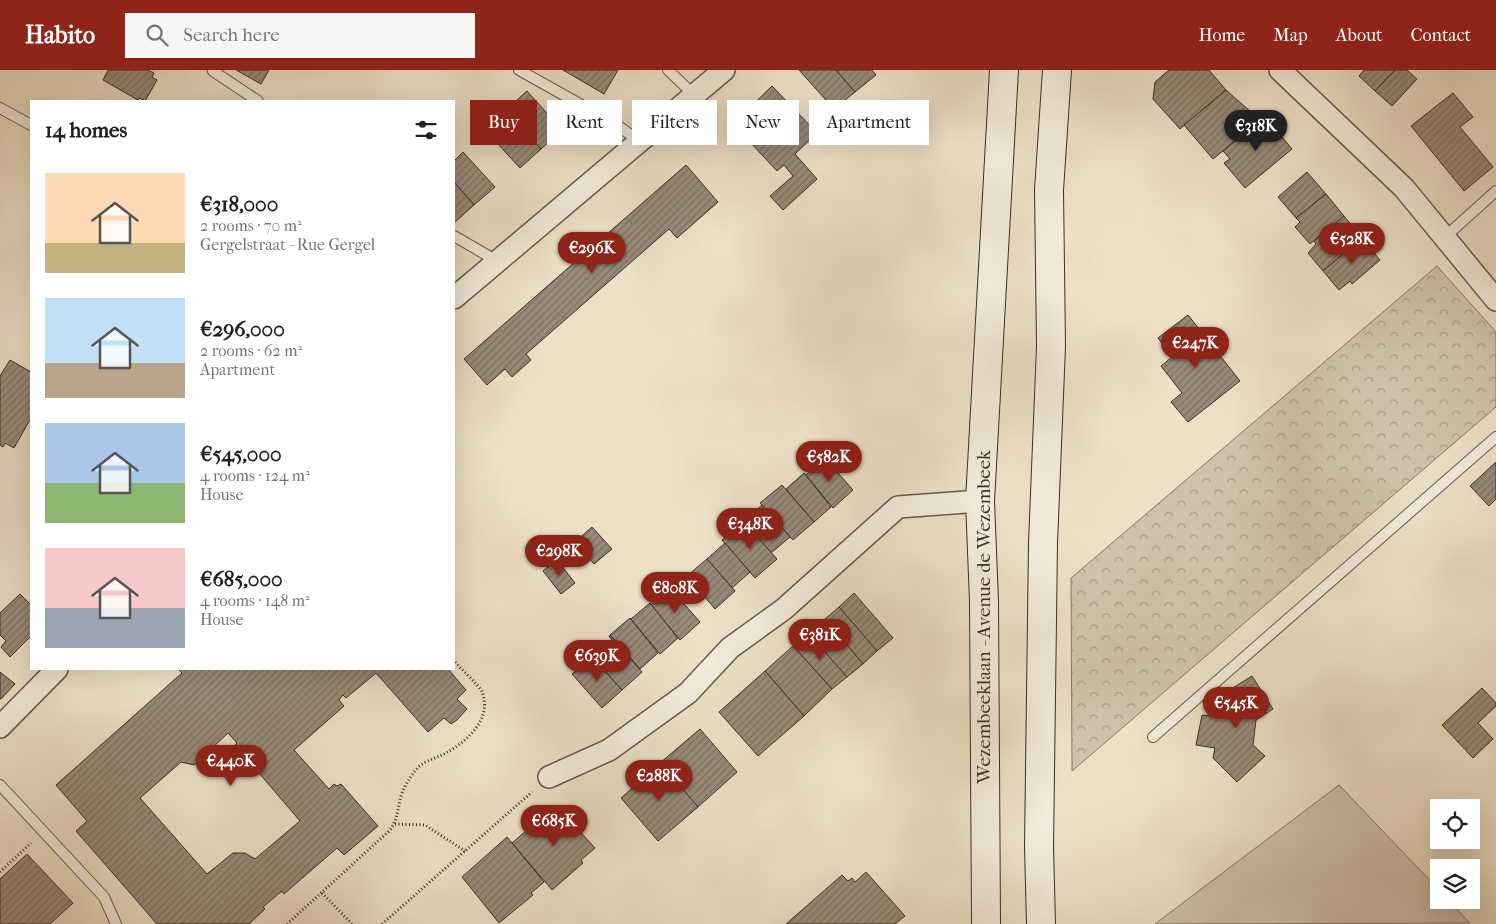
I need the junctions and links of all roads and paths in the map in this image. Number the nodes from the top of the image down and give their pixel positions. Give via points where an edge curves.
1 (519, 70) edge
2 (668, 70) edge
3 (724, 70) edge
4 (1004, 70) edge
5 (1057, 70) edge
6 (1280, 70) edge
7 (213, 71) edge
8 (694, 95) junction
9 (256, 100) edge
10 (688, 100) edge
11 (0, 108) edge
12 (30, 124) edge
13 (632, 136) edge
14 (635, 145) edge
15 (1496, 191) edge
16 (455, 237) edge
17 (1445, 237) junction
18 (497, 262) junction
19 (455, 297) edge
20 (1496, 300) edge
21 (1496, 437) edge
22 (980, 501) junction
23 (455, 662) edge
24 (56, 670) edge
25 (0, 727) edge
26 (1153, 737) dead end
27 (550, 777) joint
28 (0, 785) edge
29 (395, 824) junction
30 (465, 850) junction
31 (21, 852) dead end
32 (0, 872) edge
33 (322, 893) junction
34 (116, 924) edge
35 (288, 924) edge
36 (352, 924) edge
37 (382, 924) edge
38 (986, 924) edge
39 (1041, 924) edge

1 - 13 lane
2 - 8 lane
3 - 8 street
4 - 22 main road, Wezembeeklaan - Avenue de Wezembeek
5 - 39 main road via 1049,190 1051,346 1043,543
6 - 17 street via 1404,188
7 - 9 lane
8 - 10 street
11 - 12 lane
14 - 18 street
15 - 17 lane
16 - 18 lane
17 - 20 street
18 - 19 street
21 - 26 lane
22 - 27 street via 898,507 784,609 730,648 688,693 609,750
22 - 38 main road, Wezembeeklaan - Avenue de Wezembeek via 984,601
23 - 29 path via 482,692 481,719 463,743 416,769 400,798
24 - 25 street
27 - 30 path
28 - 34 lane via 104,896
29 - 30 path via 425,825
29 - 33 path
30 - 37 path
31 - 32 path
33 - 35 path
33 - 36 path

